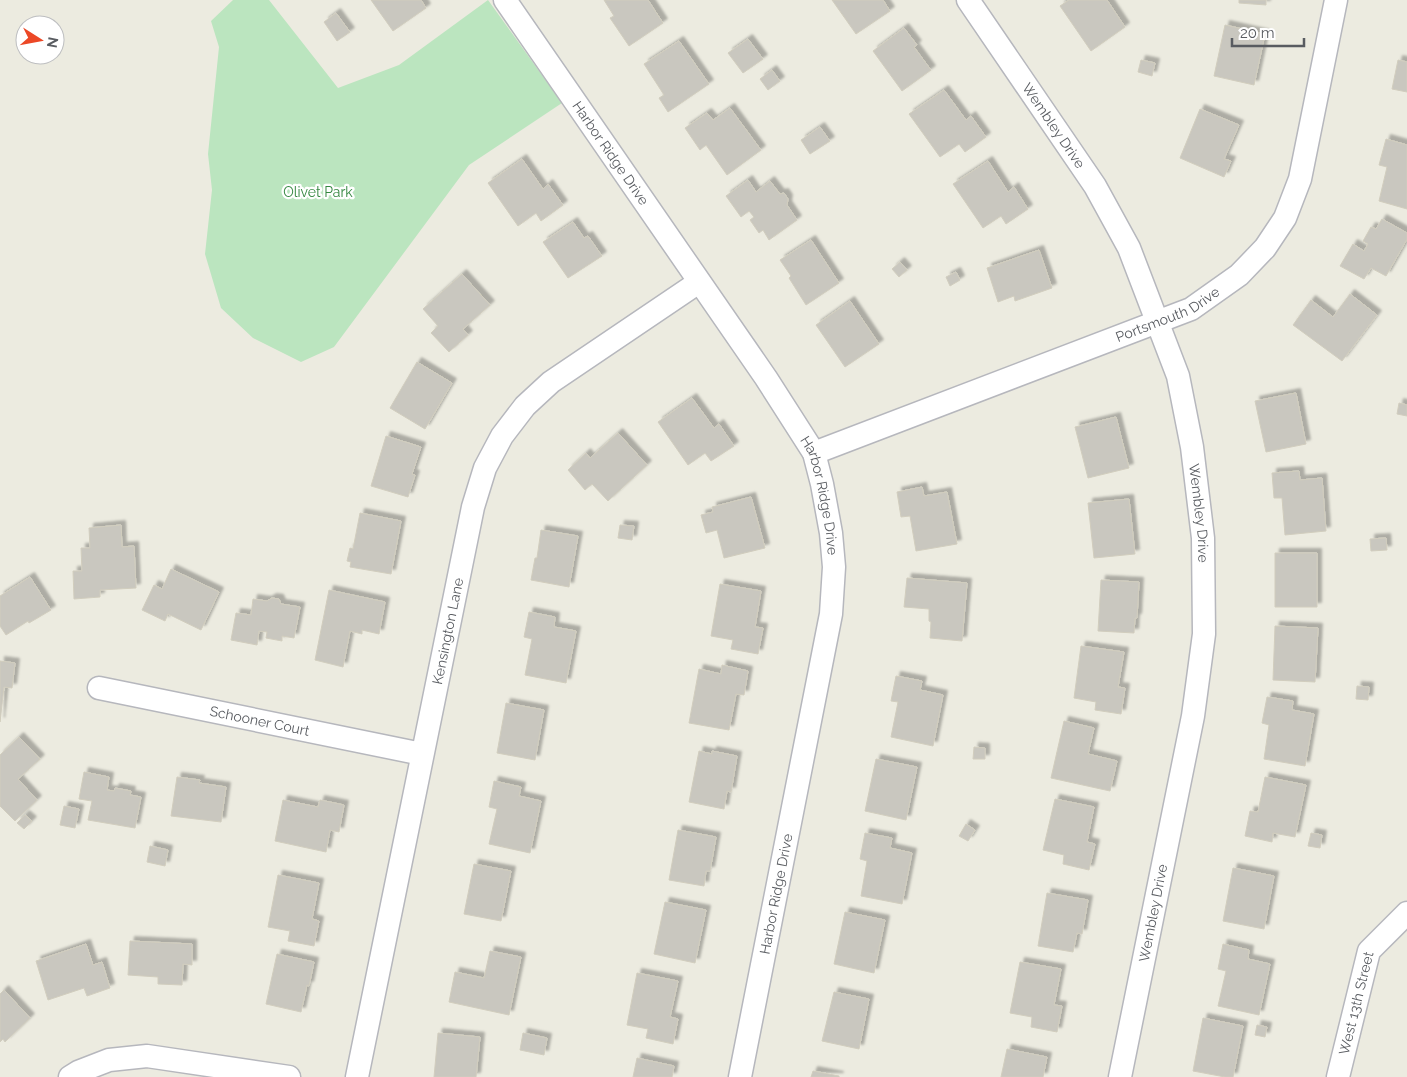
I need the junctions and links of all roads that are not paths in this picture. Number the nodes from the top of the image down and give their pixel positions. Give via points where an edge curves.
1 (505, 0) edge
2 (968, 0) edge
3 (1336, 0) edge
4 (700, 282) junction
5 (1158, 322) junction
6 (814, 453) junction
7 (98, 688) dead end
8 (422, 754) junction
9 (1407, 913) edge
10 (70, 1077) edge
11 (290, 1077) edge
12 (357, 1077) edge
13 (740, 1077) edge
14 (1120, 1077) edge
15 (1338, 1077) edge

1 - 4 street, Harbor Ridge Drive
2 - 5 street, Wembley Drive via 1095,186 1129,248
3 - 5 street, Portsmouth Drive via 1300,179 1285,218 1265,248 1239,275 1192,309
4 - 6 street, Harbor Ridge Drive
4 - 8 street, Kensington Lane via 551,382 525,406 502,436 485,468 473,507
5 - 6 street, Portsmouth Drive
5 - 14 street, Wembley Drive via 1178,376 1192,447 1203,538 1204,634 1193,716
6 - 13 street, Harbor Ridge Drive via 831,533 834,568 831,614
7 - 8 street, Schooner Court
8 - 12 street, Kensington Lane
9 - 15 street, West 13th Street via 1369,951
10 - 11 street via 109,1060 147,1056

